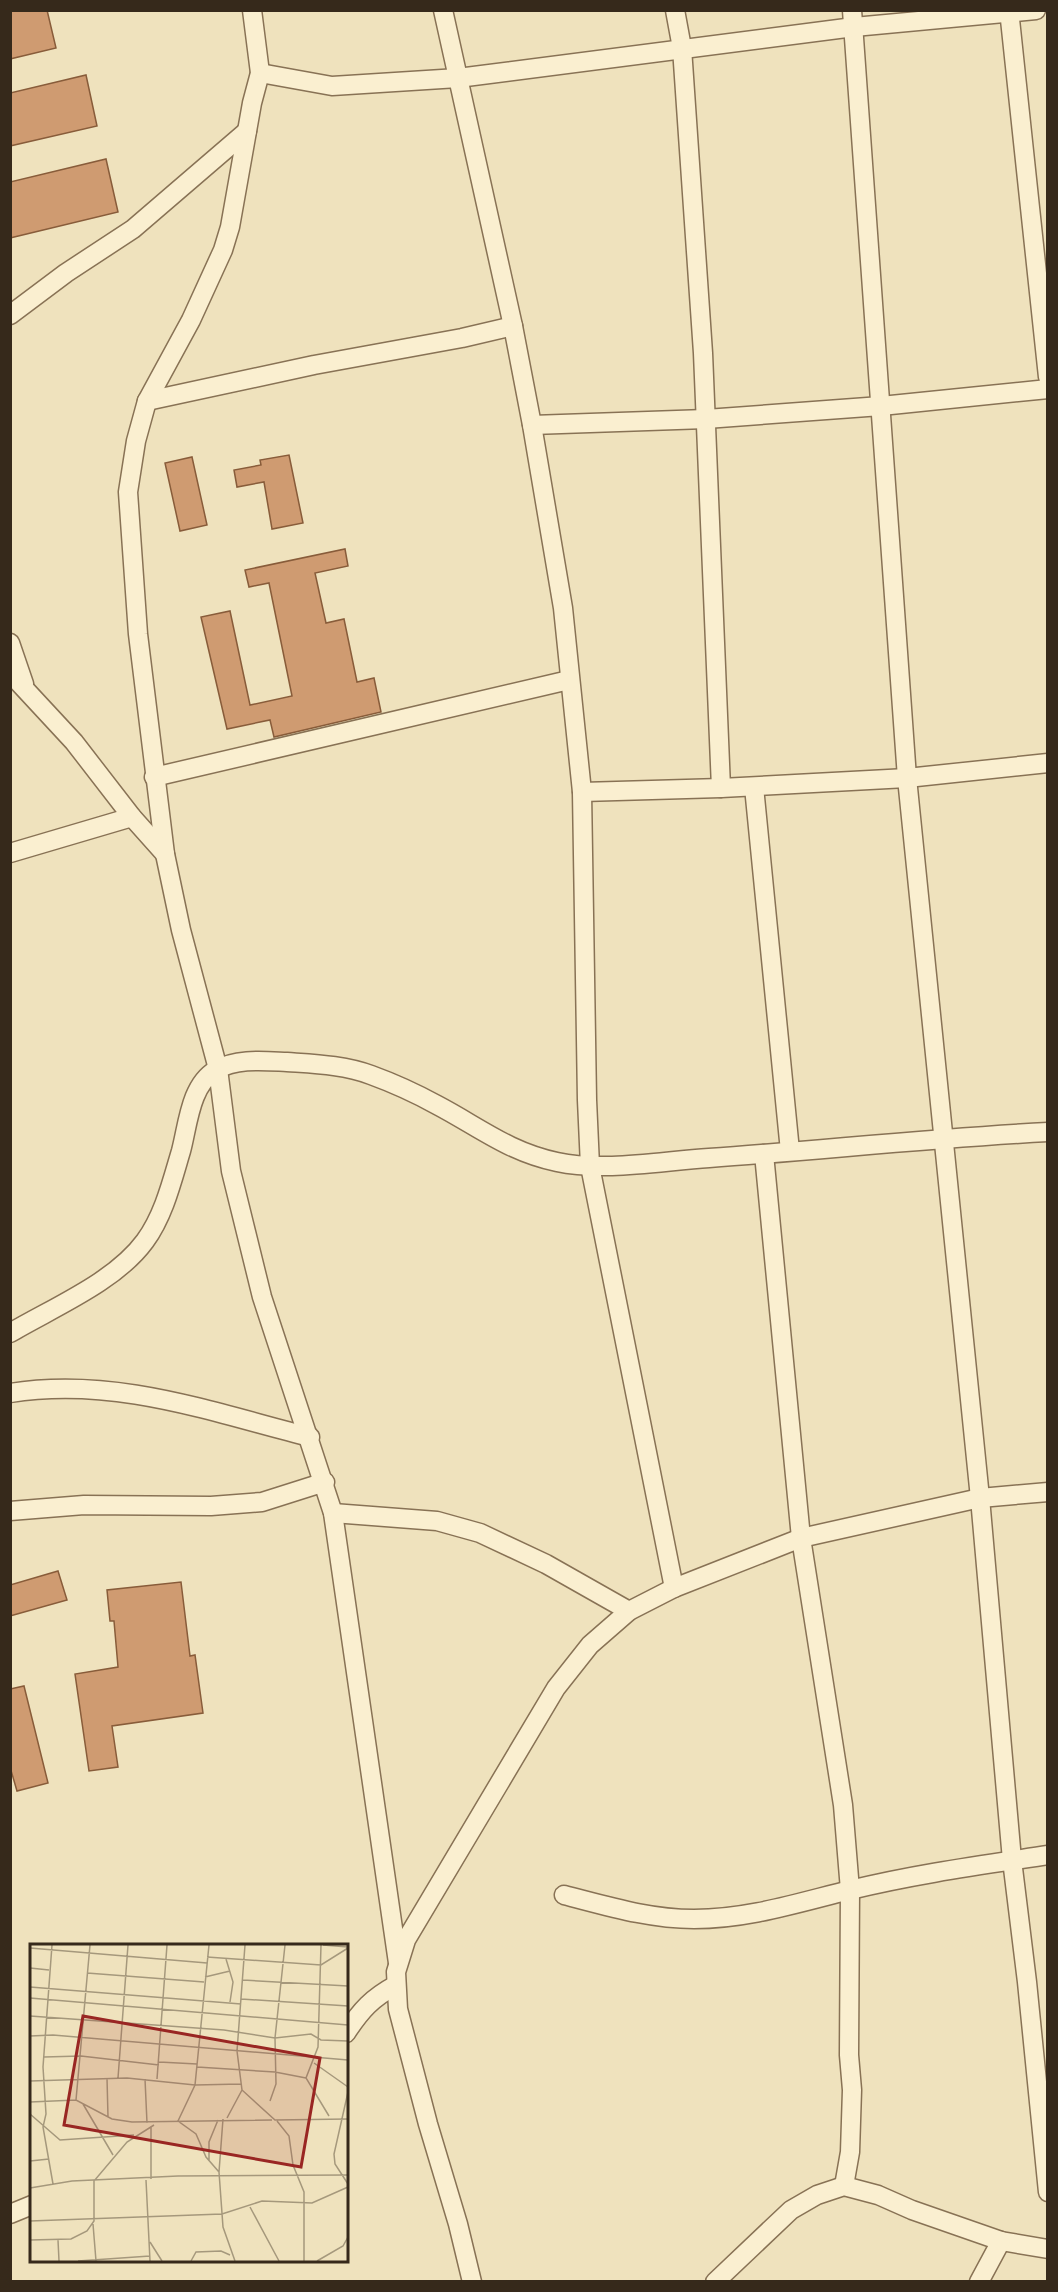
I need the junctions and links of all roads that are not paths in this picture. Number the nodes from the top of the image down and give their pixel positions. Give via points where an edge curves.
1 (252, 10) edge
2 (442, 10) edge
3 (675, 10) edge
4 (1036, 10) edge
5 (1009, 12) edge
6 (853, 19) edge
7 (682, 48) junction
8 (260, 74) junction
9 (458, 78) junction
10 (247, 131) junction
11 (10, 315) edge
12 (513, 326) junction
13 (1047, 376) edge
14 (1047, 389) edge
15 (147, 401) junction
16 (881, 406) junction
17 (706, 418) junction
18 (532, 425) junction
19 (10, 643) edge
20 (10, 674) edge
21 (569, 681) junction
22 (25, 688) junction
23 (1047, 763) edge
24 (154, 777) junction
25 (907, 778) junction
26 (754, 787) junction
27 (721, 788) junction
28 (582, 792) junction
29 (132, 817) junction
30 (10, 853) edge
31 (165, 854) junction
32 (218, 1069) junction
33 (1047, 1131) edge
34 (943, 1137) junction
35 (790, 1151) junction
36 (764, 1154) junction
37 (590, 1166) junction
38 (10, 1333) edge
39 (10, 1393) edge
40 (310, 1437) junction
41 (325, 1482) junction
42 (1047, 1492) edge
43 (980, 1498) junction
44 (10, 1511) edge
45 (333, 1513) junction
46 (801, 1538) junction
47 (675, 1588) junction
48 (629, 1611) junction
49 (1047, 1855) edge
50 (1012, 1860) junction
51 (850, 1890) junction
52 (564, 1895) dead end
53 (398, 1963) junction
54 (396, 1985) junction
55 (348, 2030) edge
56 (844, 2187) junction
57 (1047, 2192) edge
58 (30, 2206) edge
59 (10, 2214) edge
60 (1001, 2241) junction
61 (1047, 2249) edge
62 (472, 2282) edge
63 (716, 2282) edge
64 (979, 2282) edge

1 - 8 street
2 - 9 street
3 - 7 street
4 - 5 street
5 - 6 street
5 - 13 street
6 - 7 street
6 - 16 street
7 - 9 street
7 - 17 street
8 - 9 street via 332,86
8 - 10 street
9 - 12 street
10 - 11 street via 133,229
10 - 15 street via 223,250
12 - 15 street
12 - 18 street
14 - 16 street
15 - 24 street via 128,492
16 - 17 street
16 - 25 street
17 - 18 street
17 - 27 street
18 - 21 street via 563,608
19 - 22 street
20 - 22 street
21 - 24 street
21 - 28 street
22 - 29 street via 74,742
23 - 25 street
24 - 31 street
25 - 26 street
25 - 34 street
26 - 27 street
26 - 35 street
27 - 28 street
28 - 37 street
29 - 30 street
29 - 31 street
31 - 32 street
32 - 37 street via 264,1061 329,1065 370,1074 437,1104 509,1147 556,1162
32 - 38 street via 206,1077 192,1105 168,1194 145,1241 107,1276
32 - 40 street via 231,1171 262,1297
33 - 34 street
34 - 35 street
34 - 43 street
35 - 36 street
36 - 37 street
36 - 46 street
37 - 47 street
39 - 40 street via 84,1388 123,1391
40 - 41 street
41 - 44 street via 262,1502 212,1506 84,1505
41 - 45 street
42 - 43 street
43 - 46 street
43 - 50 street
45 - 48 street via 437,1521 480,1533 546,1564
45 - 53 street
46 - 47 street
46 - 51 street via 843,1805
47 - 48 street
48 - 53 street via 590,1645 556,1688 417,1920
49 - 50 street
50 - 51 street
50 - 57 street
51 - 52 street via 778,1910 692,1919 645,1916
51 - 56 street via 852,2090 850,2152
53 - 54 street
54 - 55 street via 368,2004
54 - 62 street via 401,2021
56 - 60 street via 878,2195
56 - 63 street via 817,2195 791,2210
58 - 59 street
60 - 61 street
60 - 64 street

